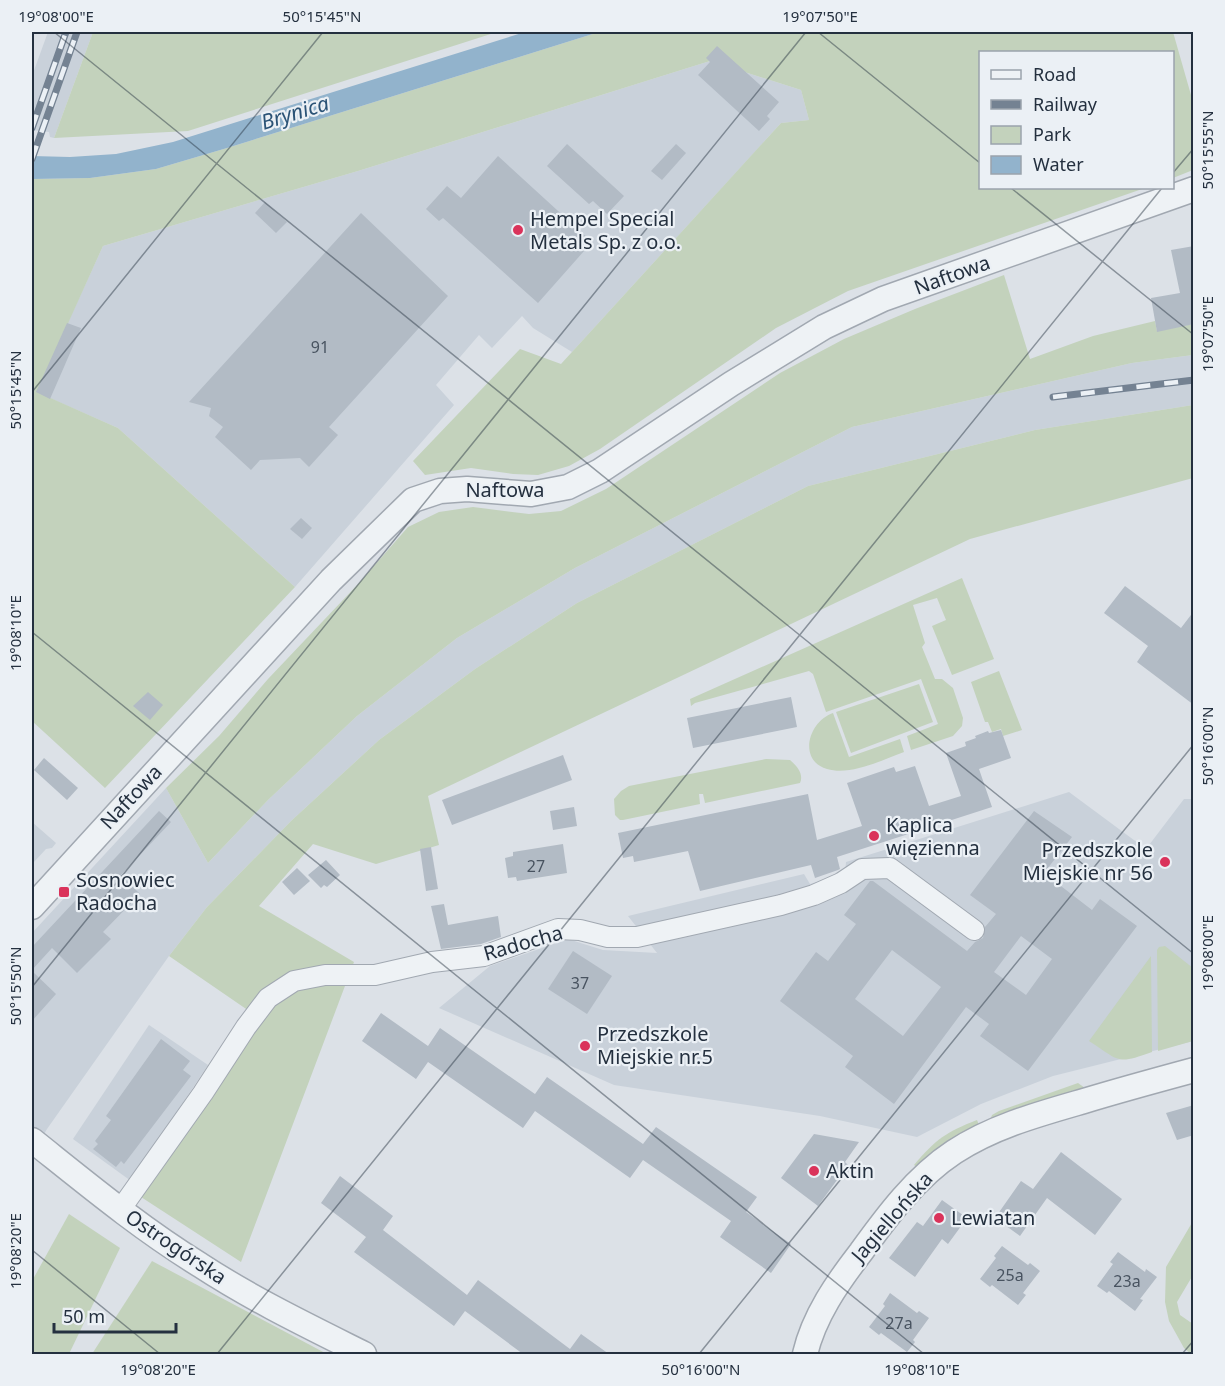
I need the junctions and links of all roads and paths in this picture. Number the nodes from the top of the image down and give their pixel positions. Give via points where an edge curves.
1 (1194, 189) edge
2 (32, 907) edge
3 (974, 930) dead end
4 (1194, 1070) edge
5 (32, 1140) edge
6 (120, 1210) junction
7 (364, 1354) edge
8 (805, 1354) edge

1 - 2 street, Naftowa via 883,299 824,327 600,471 568,487 531,494 440,491 413,500 331,580
3 - 6 street, Radocha via 890,868 862,869 841,883 770,908 637,937 558,929 484,956 432,962 375,975 325,975 294,981 268,998
4 - 8 street, Jagiellońska via 1033,1115 952,1153 911,1189 844,1273 810,1333
5 - 6 street, Ostrogórska
6 - 7 street, Ostrogórska via 216,1275

